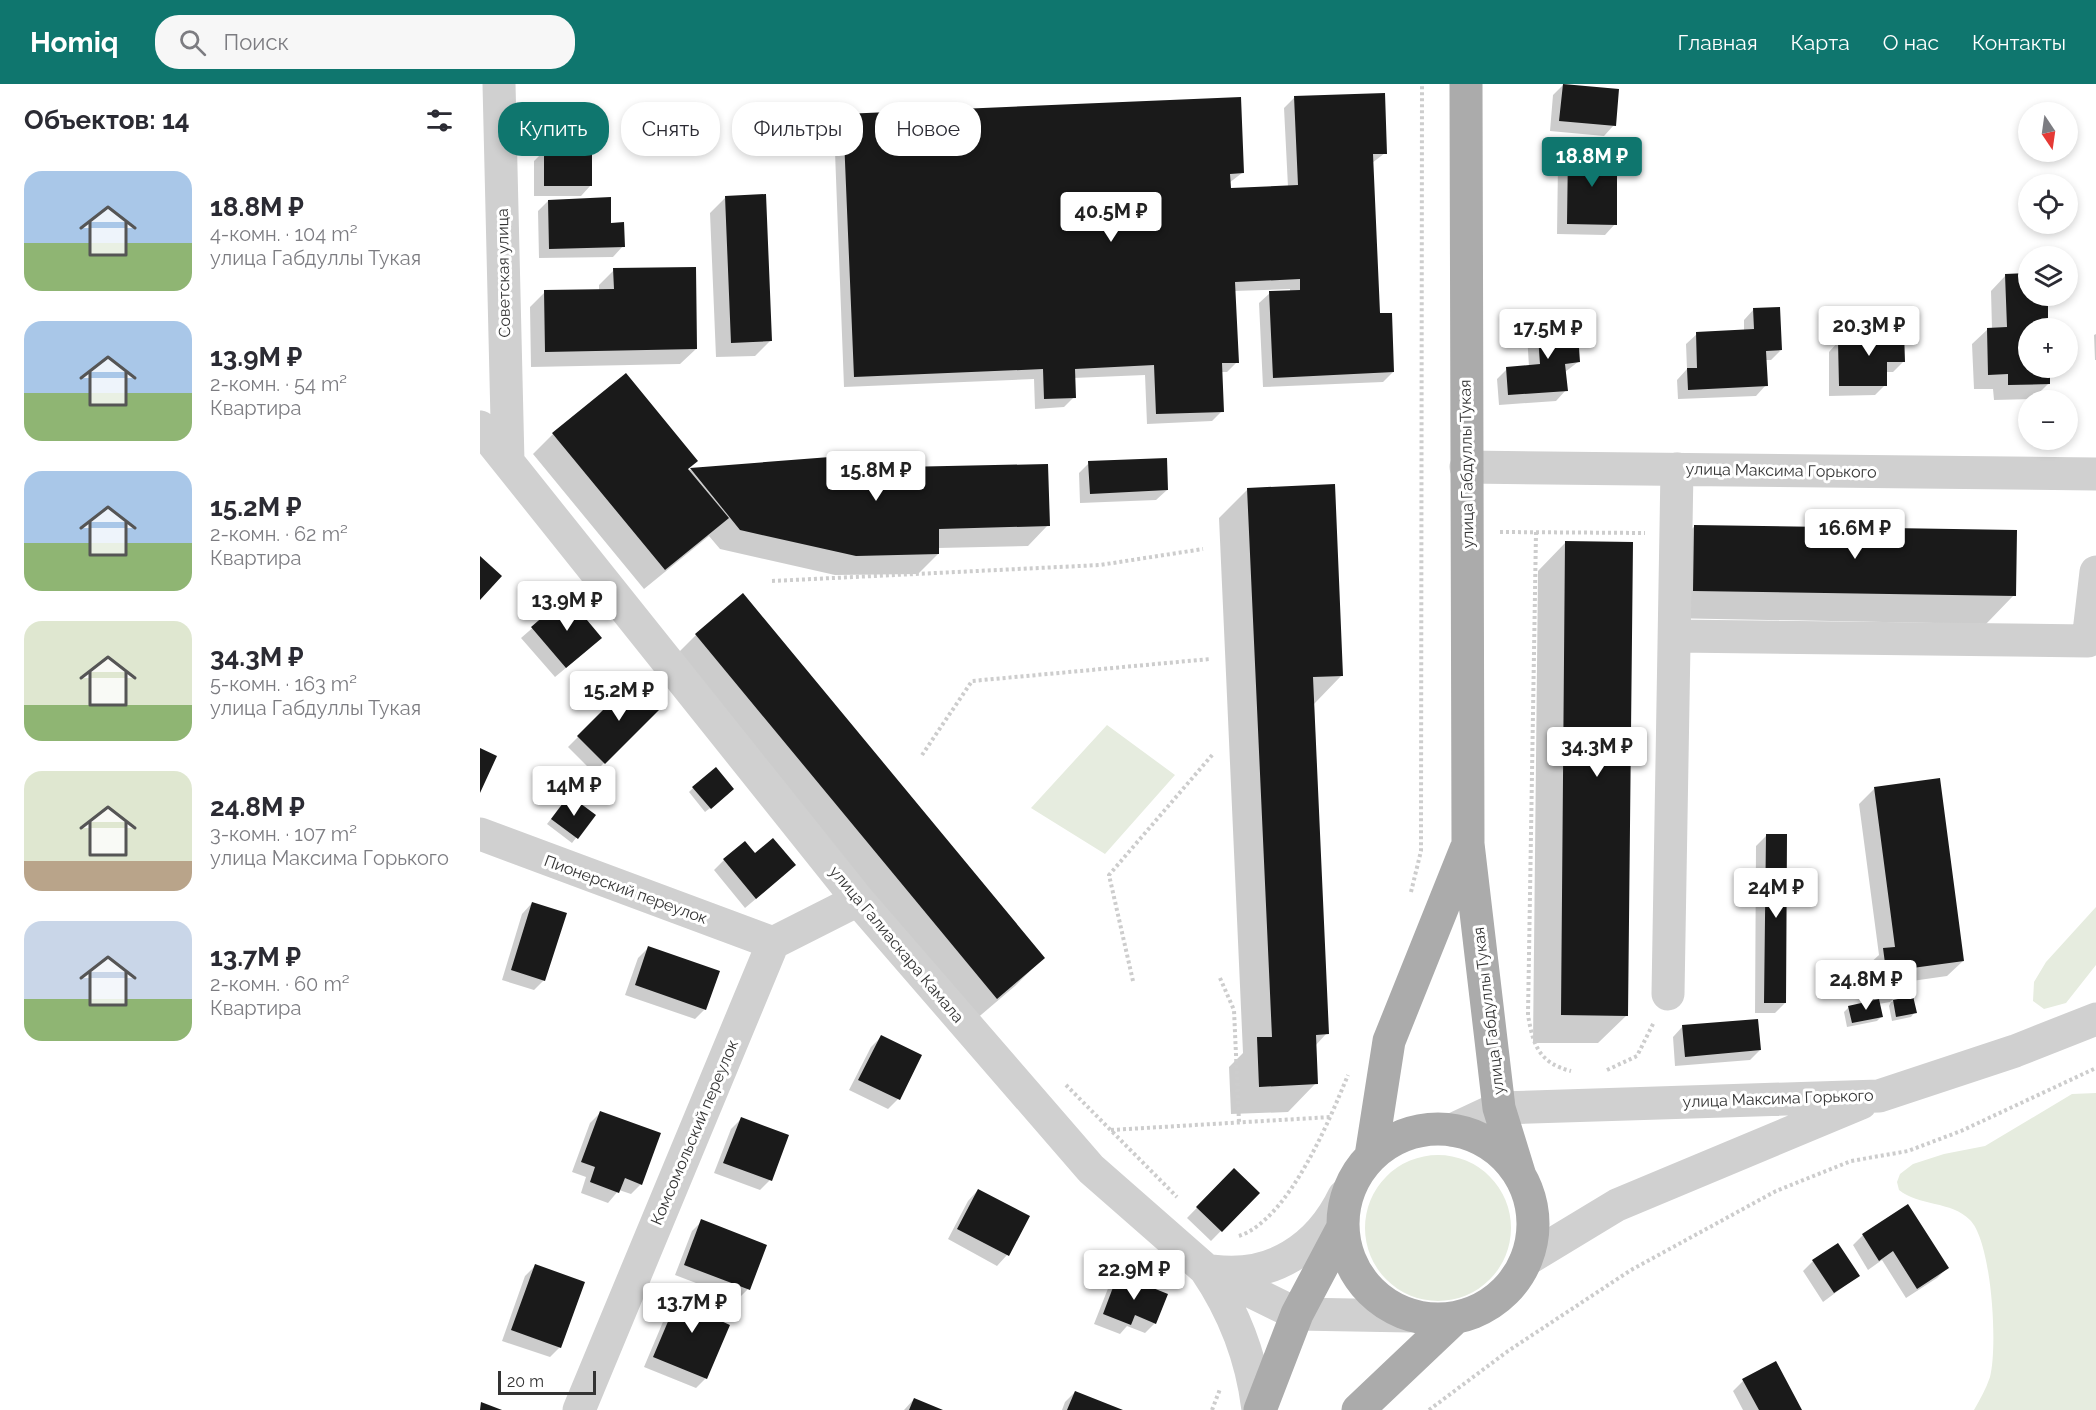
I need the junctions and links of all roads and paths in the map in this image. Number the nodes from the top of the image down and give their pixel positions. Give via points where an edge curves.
1 (499, 84) edge
2 (1422, 84) edge
3 (1466, 84) edge
4 (480, 427) edge
5 (508, 462) junction
6 (1466, 467) junction
7 (1677, 469) junction
8 (2096, 474) edge
9 (1467, 531) junction
10 (1536, 532) junction
11 (1677, 533) junction
12 (1203, 549) dead end
13 (2096, 572) edge
14 (771, 581) dead end
15 (1675, 636) junction
16 (1210, 659) dead end
17 (1213, 754) dead end
18 (922, 755) dead end
19 (480, 834) edge
20 (1468, 844) junction
21 (1409, 897) dead end
22 (858, 900) junction
23 (773, 943) junction
24 (1220, 978) dead end
25 (1133, 981) dead end
26 (1668, 994) joint
27 (2096, 1018) edge
28 (2096, 1068) edge
29 (1574, 1071) dead end
30 (1604, 1071) dead end
31 (1348, 1074) dead end
32 (1061, 1081) dead end
33 (1879, 1096) junction
34 (1499, 1108) junction
35 (1331, 1117) junction
36 (1239, 1122) junction
37 (1111, 1130) junction
38 (1452, 1130) junction
39 (1371, 1156) junction
40 (1520, 1176) junction
41 (1344, 1196) junction
42 (1182, 1202) dead end
43 (1342, 1230) junction
44 (1527, 1260) junction
45 (1201, 1265) junction
46 (1297, 1314) junction
47 (1410, 1316) junction
48 (1455, 1318) junction
49 (1221, 1386) dead end
50 (579, 1410) edge
51 (1212, 1410) edge
52 (1259, 1410) edge
53 (1358, 1410) edge
54 (1429, 1410) edge

1 - 5 street, Советская улица
2 - 21 path via 1421,851
3 - 6 main road, улица Габдуллы Тукая
4 - 5 street, улица Галиаскара Камала
5 - 22 street, улица Галиаскара Камала
6 - 7 street, улица Максима Горького
6 - 9 main road, улица Габдуллы Тукая
7 - 8 street, улица Максима Горького
7 - 11 street
9 - 10 path
9 - 20 main road, улица Габдуллы Тукая
10 - 11 path
10 - 29 path via 1528,1015 1532,1042 1544,1059
11 - 15 street
12 - 14 path via 1100,565
13 - 15 street via 2088,641
15 - 26 street
16 - 18 path via 972,681
17 - 25 path via 1109,874
19 - 23 street, Пионерский переулок
20 - 34 main road, улица Габдуллы Тукая
20 - 39 main road, улица Габдуллы Тукая via 1389,1041
22 - 23 street
22 - 45 street, улица Галиаскара Камала via 1091,1169
23 - 50 street, Комсомольский переулок
24 - 36 path via 1234,1010
26 - 30 path via 1636,1056
27 - 33 street, улица Максима Горького via 2015,1051
28 - 54 path via 1961,1131 1908,1151 1851,1161 1776,1191 1631,1270 1508,1351
31 - 35 path
32 - 37 path
33 - 34 street, улица Максима Горького
33 - 44 street via 1617,1204
34 - 38 street, улица Максима Горького
34 - 40 main road, улица Габдуллы Тукая
35 - 36 path
35 - 45 path via 1304,1169 1276,1209 1246,1234 1222,1242
36 - 37 path
37 - 42 path
38 - 39 main road, улица Максима Горького via 1404,1136
38 - 40 main road, улица Максима Горького via 1495,1149
39 - 41 main road, улица Максима Горького
40 - 44 main road, улица Максима Горького via 1533,1217
41 - 43 main road, улица Максима Горького
41 - 45 street via 1322,1233 1288,1259 1248,1271
43 - 46 main road, улица Максима Горького
43 - 47 main road, улица Максима Горького via 1348,1258 1363,1283 1384,1303
44 - 48 main road, улица Максима Горького via 1510,1287 1485,1307
45 - 46 street, улица Галиаскара Камала
45 - 52 street via 1226,1303 1242,1338
46 - 47 street, улица Галиаскара Камала
46 - 52 main road, улица Максима Горького
47 - 48 main road, улица Максима Горького
48 - 53 main road, улица Максима Горького
49 - 51 path

